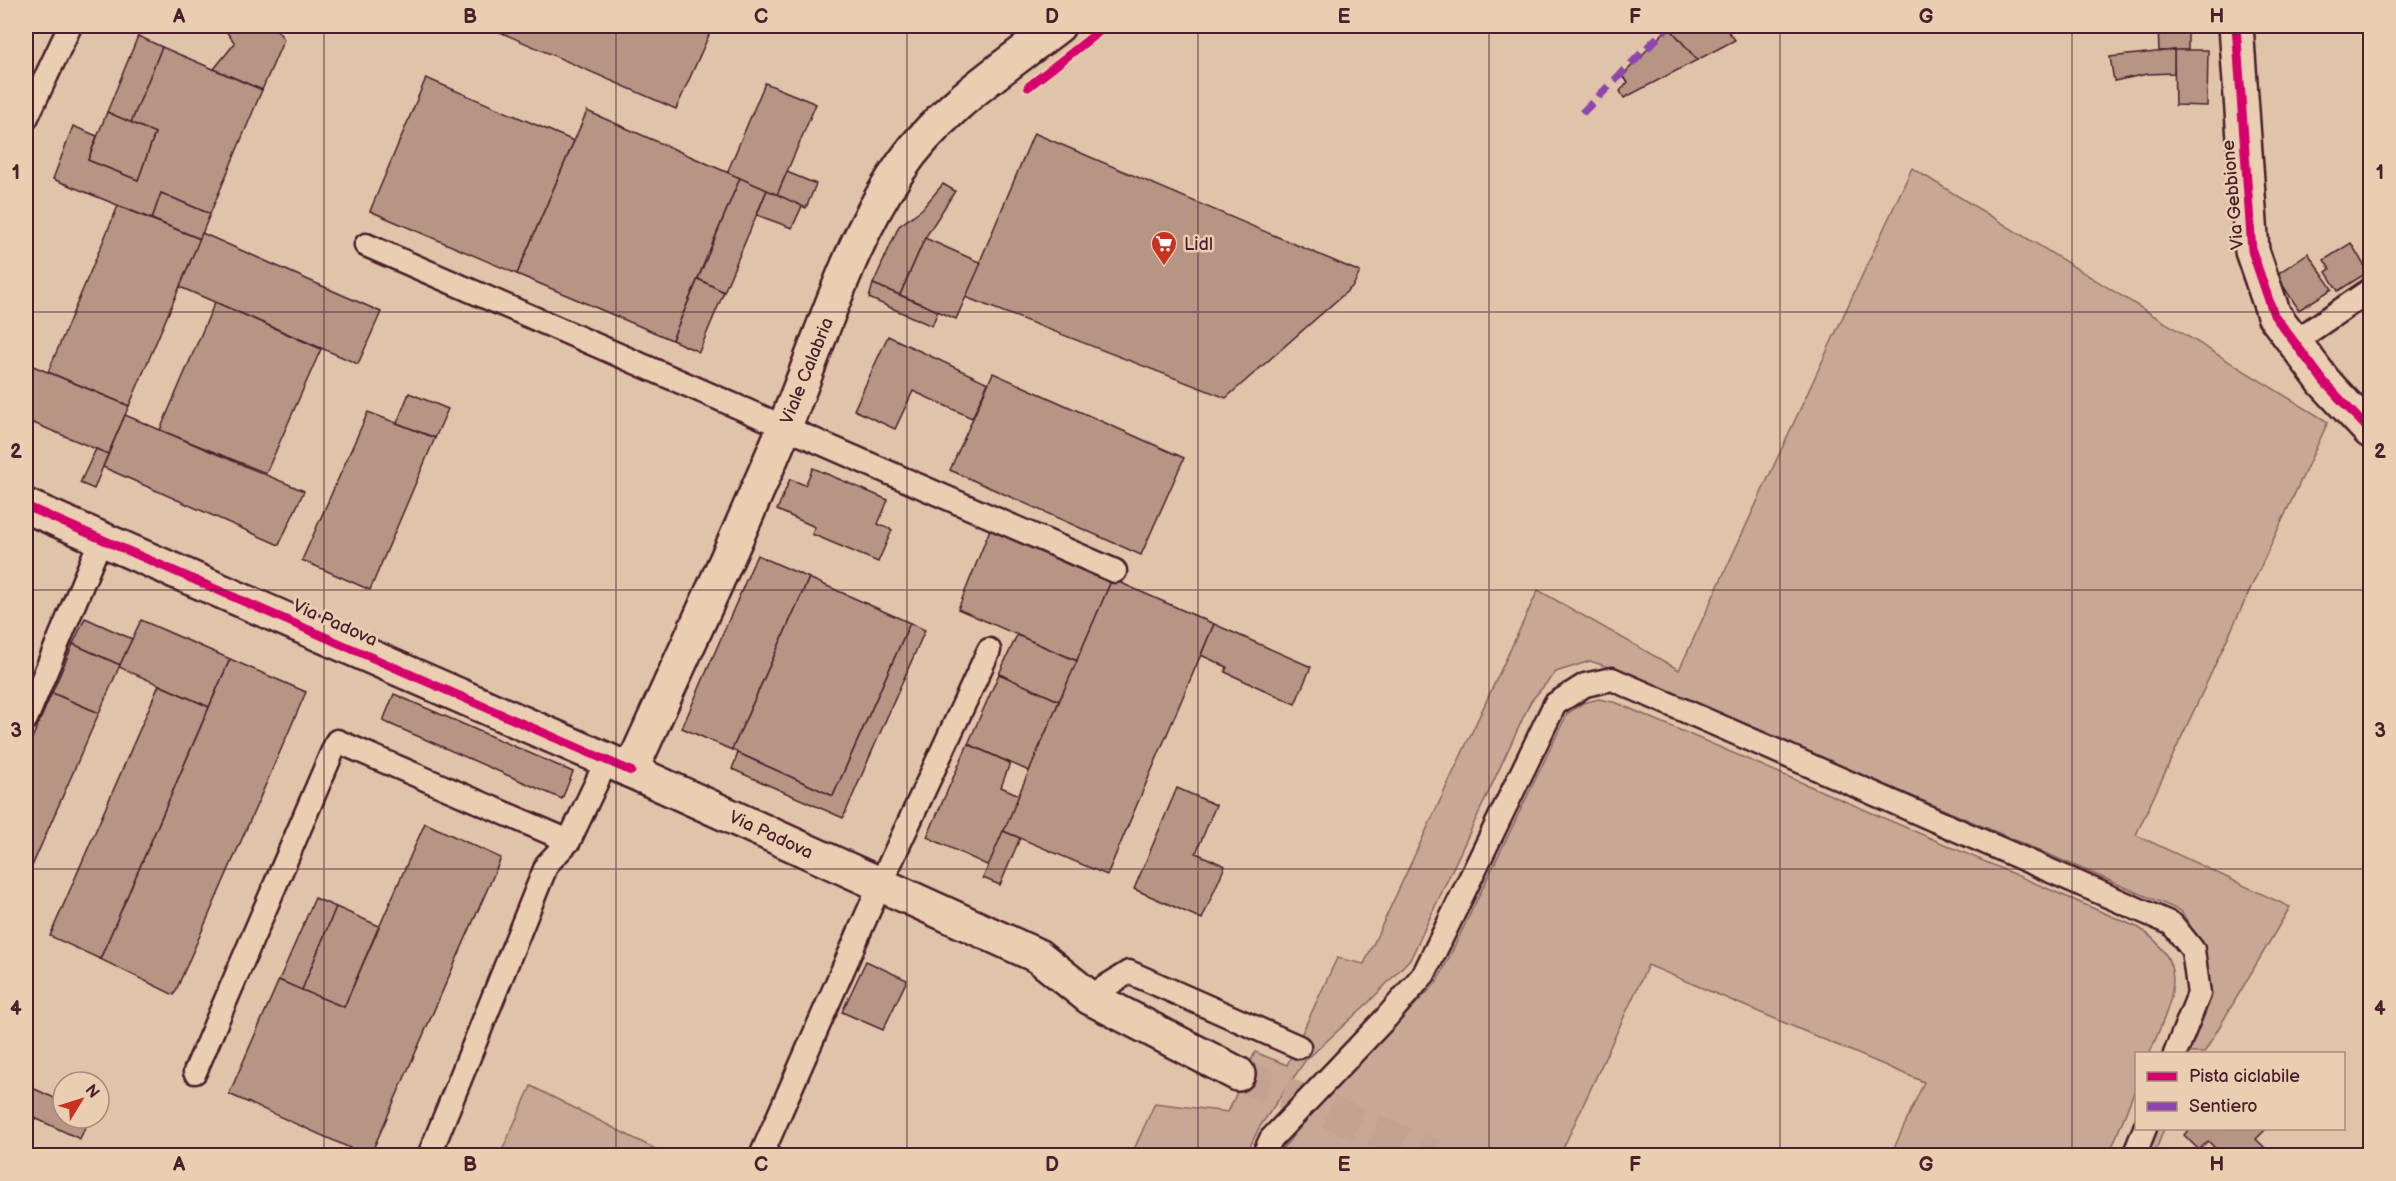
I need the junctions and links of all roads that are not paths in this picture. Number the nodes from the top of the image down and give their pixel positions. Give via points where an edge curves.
1 (70, 26) edge
2 (1058, 26) edge
3 (2236, 26) edge
4 (26, 119) edge
5 (366, 245) dead end
6 (2370, 290) edge
7 (2294, 342) junction
8 (784, 428) junction
9 (2370, 431) edge
10 (26, 507) edge
11 (101, 539) junction
12 (1114, 571) dead end
13 (989, 650) dead end
14 (26, 719) edge
15 (619, 766) junction
16 (569, 842) junction
17 (880, 885) junction
18 (1089, 997) junction
19 (1299, 1047) dead end
20 (2175, 1052) edge
21 (195, 1072) dead end
22 (1238, 1074) tunnel mouth
23 (2144, 1130) edge
24 (429, 1155) edge
25 (761, 1155) edge
26 (1263, 1155) edge
27 (2134, 1155) edge

1 - 4 lane
2 - 8 main road, Viale Calabria via 957,104 929,131 898,171 865,227
3 - 7 main road, Via Gebbione via 2252,251 2274,315
5 - 8 lane
6 - 7 lane
7 - 9 main road, Via Gebbione via 2325,384
8 - 12 lane
8 - 15 main road, Viale Calabria
10 - 11 main road, Via Padova
11 - 14 lane
11 - 15 main road, Via Padova
13 - 17 lane
15 - 16 lane
15 - 17 main road, Via Padova
16 - 21 lane via 337,741
16 - 24 lane via 547,864
17 - 18 main road, Via Padova via 1038,956
17 - 25 lane
18 - 19 lane via 1129,972
18 - 22 main road, Via Padova
20 - 26 lane via 2199,994 2193,950 2172,924 1612,679 1585,685 1555,704 1424,974 1270,1139
23 - 27 lane

